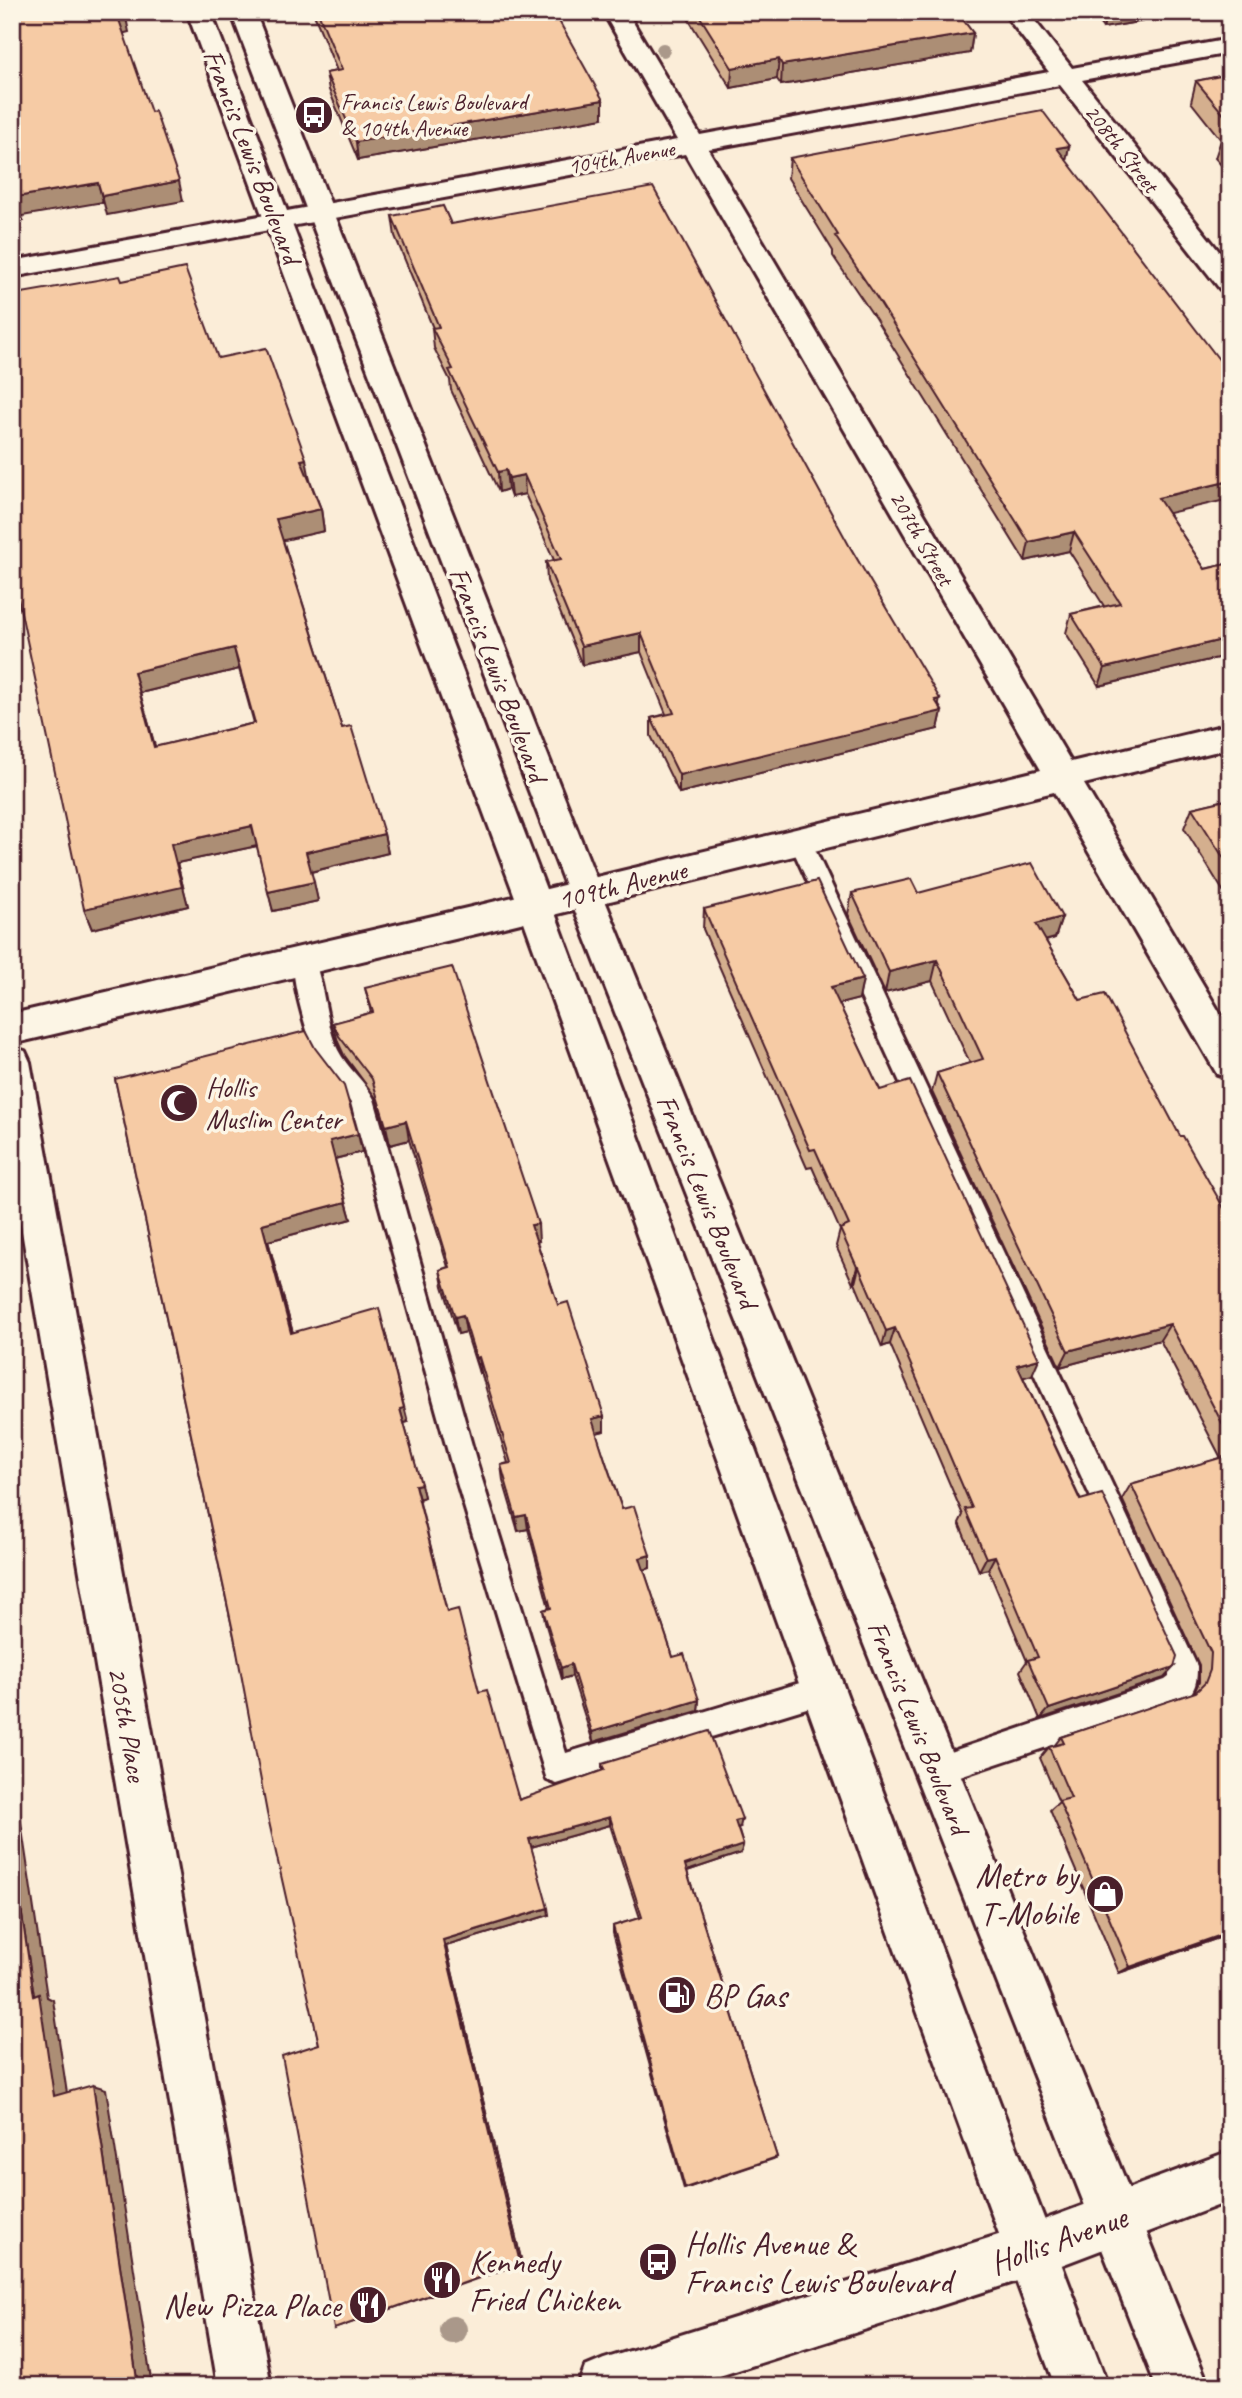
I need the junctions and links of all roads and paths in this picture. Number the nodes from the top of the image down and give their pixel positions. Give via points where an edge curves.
1 (199, 12) edge
2 (243, 12) edge
3 (615, 12) edge
4 (1015, 12) edge
5 (1230, 46) edge
6 (1066, 76) junction
7 (692, 145) junction
8 (318, 211) junction
9 (277, 219) junction
10 (12, 269) edge
11 (1230, 283) edge
12 (1230, 736) edge
13 (1061, 777) junction
14 (800, 841) junction
15 (585, 893) junction
16 (535, 905) junction
17 (303, 960) junction
18 (12, 1029) edge
19 (12, 1062) edge
20 (1230, 1063) edge
21 (823, 1690) junction
22 (936, 1770) junction
23 (1230, 2176) edge
24 (1115, 2218) junction
25 (1030, 2251) junction
26 (245, 2386) edge
27 (604, 2386) edge
28 (1082, 2386) edge
29 (1183, 2386) edge

1 - 9 street, Francis Lewis Boulevard
2 - 8 street, Francis Lewis Boulevard
3 - 7 street, 207th Street
4 - 6 street, 208th Street
5 - 6 street, 104th Avenue
6 - 7 street, 104th Avenue
6 - 11 street, 208th Street
7 - 8 street, 104th Avenue
7 - 13 street, 207th Street
8 - 9 street, 104th Avenue
8 - 15 street, Francis Lewis Boulevard
9 - 10 street, 104th Avenue
9 - 16 street, Francis Lewis Boulevard
12 - 13 street, 109th Avenue
13 - 14 street, 109th Avenue
13 - 20 street, 207th Street
14 - 15 street, 109th Avenue
14 - 22 lane via 1184,1666 1183,1683 1174,1691
15 - 16 street, 109th Avenue
15 - 22 street, Francis Lewis Boulevard
16 - 17 street, 109th Avenue
16 - 21 street, Francis Lewis Boulevard
17 - 18 street, 109th Avenue
17 - 21 lane via 328,1055 362,1099 464,1463 557,1770
19 - 26 street, 205th Place
21 - 25 street, Francis Lewis Boulevard
22 - 24 street, Francis Lewis Boulevard
23 - 24 street, Hollis Avenue
24 - 25 street, Hollis Avenue
24 - 29 street, Francis Lewis Boulevard
25 - 27 street, Hollis Avenue
25 - 28 street, Francis Lewis Boulevard

